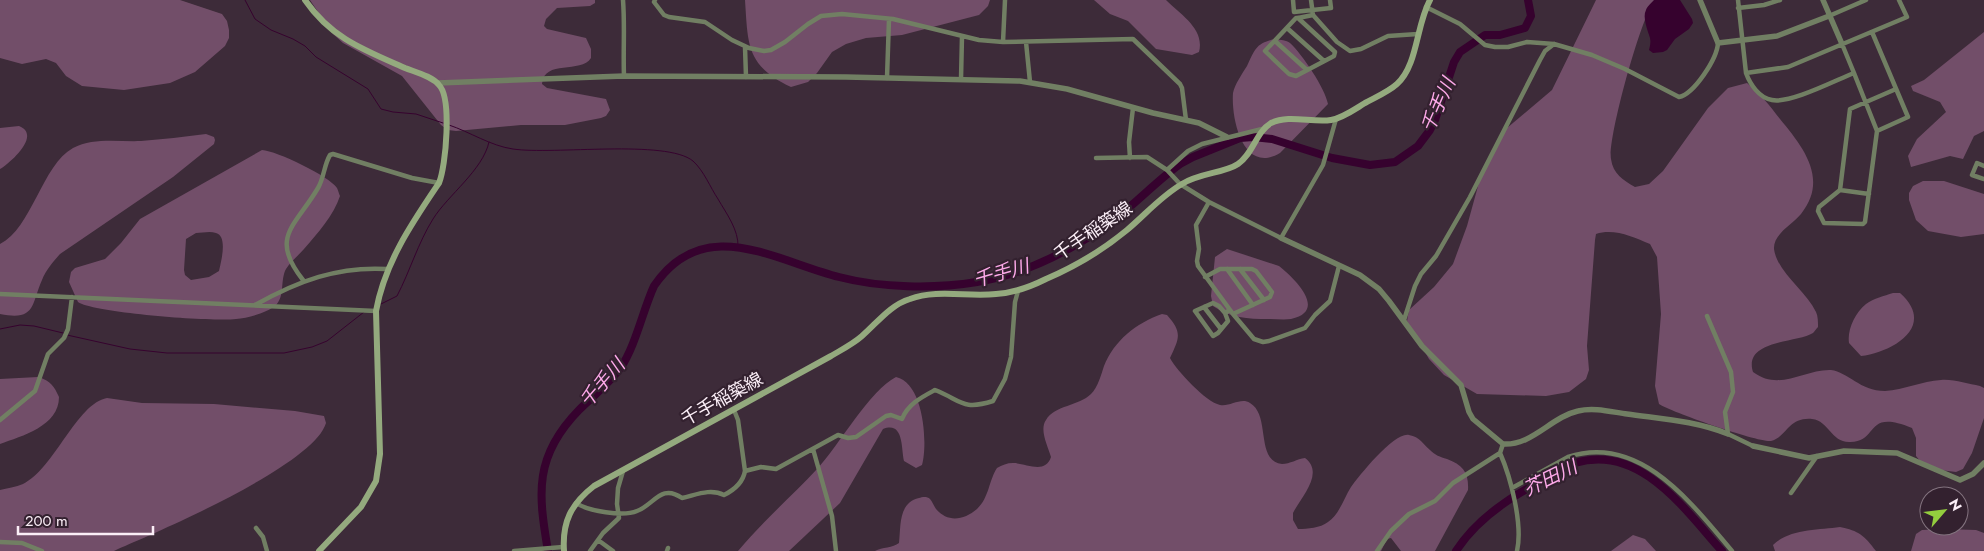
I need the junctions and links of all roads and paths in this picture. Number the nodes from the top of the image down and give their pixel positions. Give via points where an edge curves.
1 (305, 0) edge
2 (623, 0) edge
3 (655, 0) edge
4 (1005, 0) edge
5 (1293, 0) edge
6 (1298, 0) edge
7 (1311, 0) edge
8 (1330, 0) edge
9 (1430, 0) edge
10 (1700, 0) edge
11 (1738, 0) edge
12 (1780, 0) edge
13 (1823, 0) edge
14 (1866, 0) edge
15 (1900, 0) edge
16 (1426, 7) junction
17 (1738, 8) junction
18 (1313, 13) junction
19 (1830, 16) junction
20 (1298, 18) junction
21 (889, 19) junction
22 (1288, 28) junction
23 (1872, 32) junction
24 (1418, 34) junction
25 (962, 36) junction
26 (1743, 40) junction
27 (1275, 41) junction
28 (1003, 42) junction
29 (1026, 42) junction
30 (1554, 44) junction
31 (1718, 44) junction
32 (1842, 44) junction
33 (745, 47) junction
34 (1324, 61) junction
35 (1307, 70) junction
36 (1746, 73) junction
37 (1854, 73) junction
38 (624, 76) junction
39 (746, 77) junction
40 (887, 78) junction
41 (961, 79) junction
42 (1030, 82) junction
43 (438, 83) junction
44 (1896, 89) junction
45 (1866, 102) junction
46 (1133, 108) junction
47 (1336, 119) junction
48 (1186, 120) junction
49 (1878, 131) junction
50 (1262, 132) junction
51 (1227, 137) junction
52 (1096, 158) dead end
53 (1130, 158) junction
54 (1984, 166) edge
55 (1167, 170) junction
56 (1984, 179) edge
57 (439, 182) junction
58 (1180, 183) junction
59 (1840, 190) junction
60 (1869, 194) junction
61 (1209, 202) junction
62 (1281, 238) junction
63 (1339, 266) junction
64 (1227, 269) junction
65 (1240, 269) junction
66 (387, 270) junction
67 (1205, 276) junction
68 (303, 280) junction
69 (1018, 291) junction
70 (0, 294) edge
71 (72, 297) junction
72 (1264, 300) junction
73 (1253, 305) junction
74 (254, 306) junction
75 (1204, 306) junction
76 (376, 310) junction
77 (1229, 312) junction
78 (1707, 316) dead end
79 (1404, 320) junction
80 (1221, 329) junction
81 (734, 410) junction
82 (0, 420) edge
83 (1728, 434) junction
84 (1503, 444) junction
85 (1753, 446) joint
86 (813, 449) junction
87 (1500, 453) junction
88 (1817, 456) junction
89 (1984, 463) edge
90 (623, 471) junction
91 (745, 471) junction
92 (1512, 488) junction
93 (1790, 493) dead end
94 (576, 503) junction
95 (619, 513) junction
96 (256, 528) dead end
97 (598, 540) junction
98 (0, 542) edge
99 (564, 549) edge
100 (42, 551) edge
101 (267, 551) edge
102 (319, 551) edge
103 (514, 551) edge
104 (590, 551) edge
105 (613, 551) edge
106 (836, 551) edge
107 (1377, 551) edge
108 (1517, 551) edge
109 (1732, 551) edge

1 - 43 main road via 318,18 337,35
2 - 38 street
3 - 33 street via 664,15 705,22
4 - 28 street
5 - 6 street
5 - 18 street via 1294,12
7 - 18 street
8 - 18 street via 1331,8
9 - 16 main road
10 - 31 street
11 - 17 street
12 - 17 street
13 - 19 street
14 - 19 street
15 - 23 street via 1907,17
16 - 24 main road
16 - 30 street via 1460,24 1481,42 1495,47 1527,42
17 - 26 street
18 - 20 street
18 - 24 street via 1337,42 1350,51 1388,36
19 - 26 street via 1777,36
19 - 32 street
20 - 22 street
20 - 34 street via 1335,52
21 - 25 street
21 - 33 street via 821,16 771,50
21 - 40 street
22 - 27 street
22 - 34 street
23 - 32 street
23 - 44 street
24 - 47 main road via 1408,68 1397,84
25 - 28 street
25 - 41 street
26 - 31 street
26 - 36 street
27 - 35 street
27 - 35 street via 1265,51 1290,74 1296,76
28 - 29 street
29 - 42 street
29 - 48 street via 1134,39 1180,84
30 - 31 street via 1592,55 1679,97 1688,93 1713,61
30 - 79 street via 1545,51 1470,197 1436,256 1418,280
32 - 36 street via 1788,67
32 - 37 street
33 - 39 street
34 - 35 street
36 - 37 street via 1756,91 1772,100 1796,97
37 - 45 street
38 - 39 street
38 - 43 street
39 - 40 street
40 - 41 street
41 - 42 street
42 - 46 street
43 - 57 main road via 445,95 446,117 444,171
44 - 45 street
44 - 49 street via 1908,117
45 - 49 street
45 - 59 street via 1850,109
46 - 48 street
46 - 53 street
47 - 50 main road via 1287,119 1271,124
47 - 62 street via 1325,161
48 - 51 street
49 - 60 street
50 - 51 street
50 - 58 main road, 千手稲築線 via 1251,151 1238,164
51 - 55 street via 1194,147
52 - 53 street
53 - 55 street via 1147,157
54 - 56 street via 1977,163 1972,175
55 - 58 street
57 - 66 main road via 399,244
57 - 68 street via 412,178 330,155 319,187 286,239 288,258
58 - 61 street
58 - 69 main road, 千手稲築線 via 1126,231 1092,254
59 - 60 street
59 - 60 street via 1819,208 1824,223 1863,224 1866,222
61 - 62 street
61 - 67 street via 1196,225 1197,261
62 - 63 street
63 - 77 street via 1330,301 1305,328 1258,342
63 - 79 street via 1379,289
64 - 65 street
64 - 67 street
64 - 73 street
65 - 72 street
65 - 72 street via 1256,271 1272,292
66 - 68 street via 365,268
66 - 76 main road
67 - 77 street
68 - 74 street
69 - 81 main road, 千手稲築線 via 929,294 908,299 893,307 861,337 838,352
69 - 86 street via 1011,358 1005,380 993,401 973,406 935,390 906,410 902,419 886,416 856,437 838,435
70 - 71 street
71 - 74 street
71 - 82 street via 68,329 48,354 35,391
72 - 73 street
73 - 77 street
74 - 76 street
75 - 77 street via 1215,303
75 - 80 street
75 - 80 street via 1195,313 1210,334 1215,335
76 - 102 main road via 378,475 361,506
77 - 80 street via 1228,321
78 - 83 street via 1731,372 1733,392 1724,412
79 - 84 street via 1432,359 1461,385 1473,419
81 - 90 main road, 千手稲築線
81 - 91 street
83 - 84 street via 1691,423 1588,409 1569,414 1517,444
83 - 85 street
84 - 87 street
85 - 88 street via 1795,456
86 - 91 street via 776,469 761,467
86 - 106 street via 832,516
87 - 92 street
87 - 107 street via 1453,483 1435,501 1409,514
88 - 89 street via 1844,451 1897,453 1960,480 1973,474
88 - 93 street
90 - 94 main road, 千手稲築線 via 594,486
90 - 95 street via 618,488
91 - 95 street via 740,483 724,495 710,491 682,498 670,492 640,510
92 - 108 street via 1519,532
92 - 109 street via 1568,457 1591,452 1616,454 1644,466 1678,490
94 - 95 street via 591,510
94 - 99 main road, 千手稲築線 via 566,520
95 - 97 street via 619,518
96 - 101 street
97 - 104 street
97 - 105 street
98 - 100 street via 22,543
99 - 103 street

